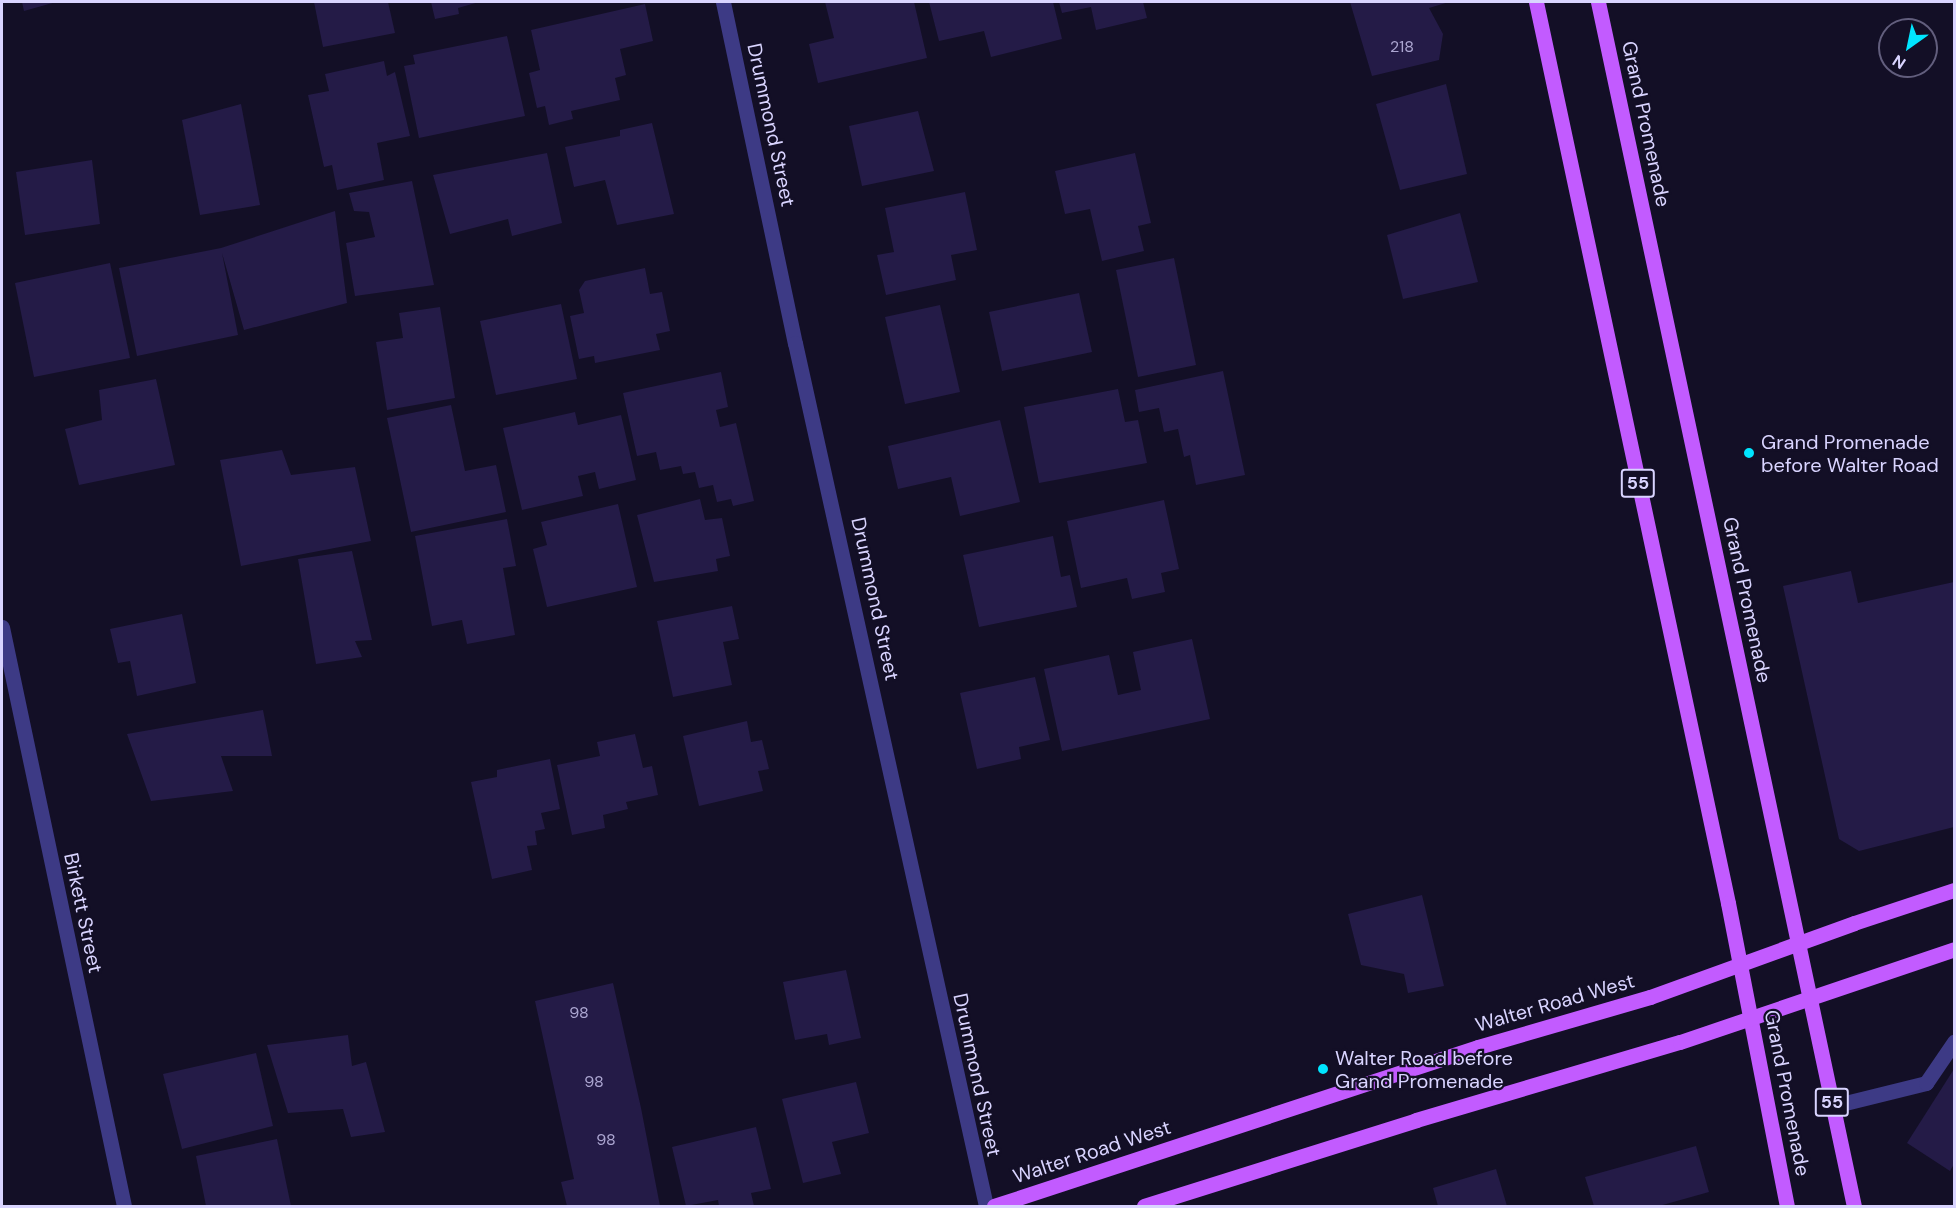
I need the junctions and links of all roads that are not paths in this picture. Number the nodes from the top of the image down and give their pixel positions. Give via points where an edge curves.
1 (723, 2) edge
2 (1536, 2) edge
3 (1598, 2) edge
4 (2, 627) edge
5 (1954, 890) edge
6 (1800, 943) junction
7 (1954, 949) edge
8 (1740, 965) junction
9 (1812, 998) junction
10 (1751, 1018) junction
11 (1954, 1042) edge
12 (1833, 1106) junction
13 (124, 1206) edge
14 (986, 1206) edge
15 (994, 1206) edge
16 (1144, 1206) edge
17 (1788, 1206) edge
18 (1854, 1206) edge

1 - 14 street, Drummond Street
2 - 8 main road, Grand Promenade / 55
3 - 6 main road, Grand Promenade / 55
4 - 13 street, Birkett Street
5 - 6 main road, Walter Road West
6 - 8 main road, Walter Road West
6 - 9 main road, Grand Promenade / 55
7 - 9 main road
8 - 10 main road, Grand Promenade / 55
8 - 15 main road, Walter Road West
9 - 10 main road
9 - 12 main road, Grand Promenade / 55
10 - 16 main road
10 - 17 main road, Grand Promenade / 55
11 - 12 street via 1926,1083
12 - 18 main road, Grand Promenade / 55

